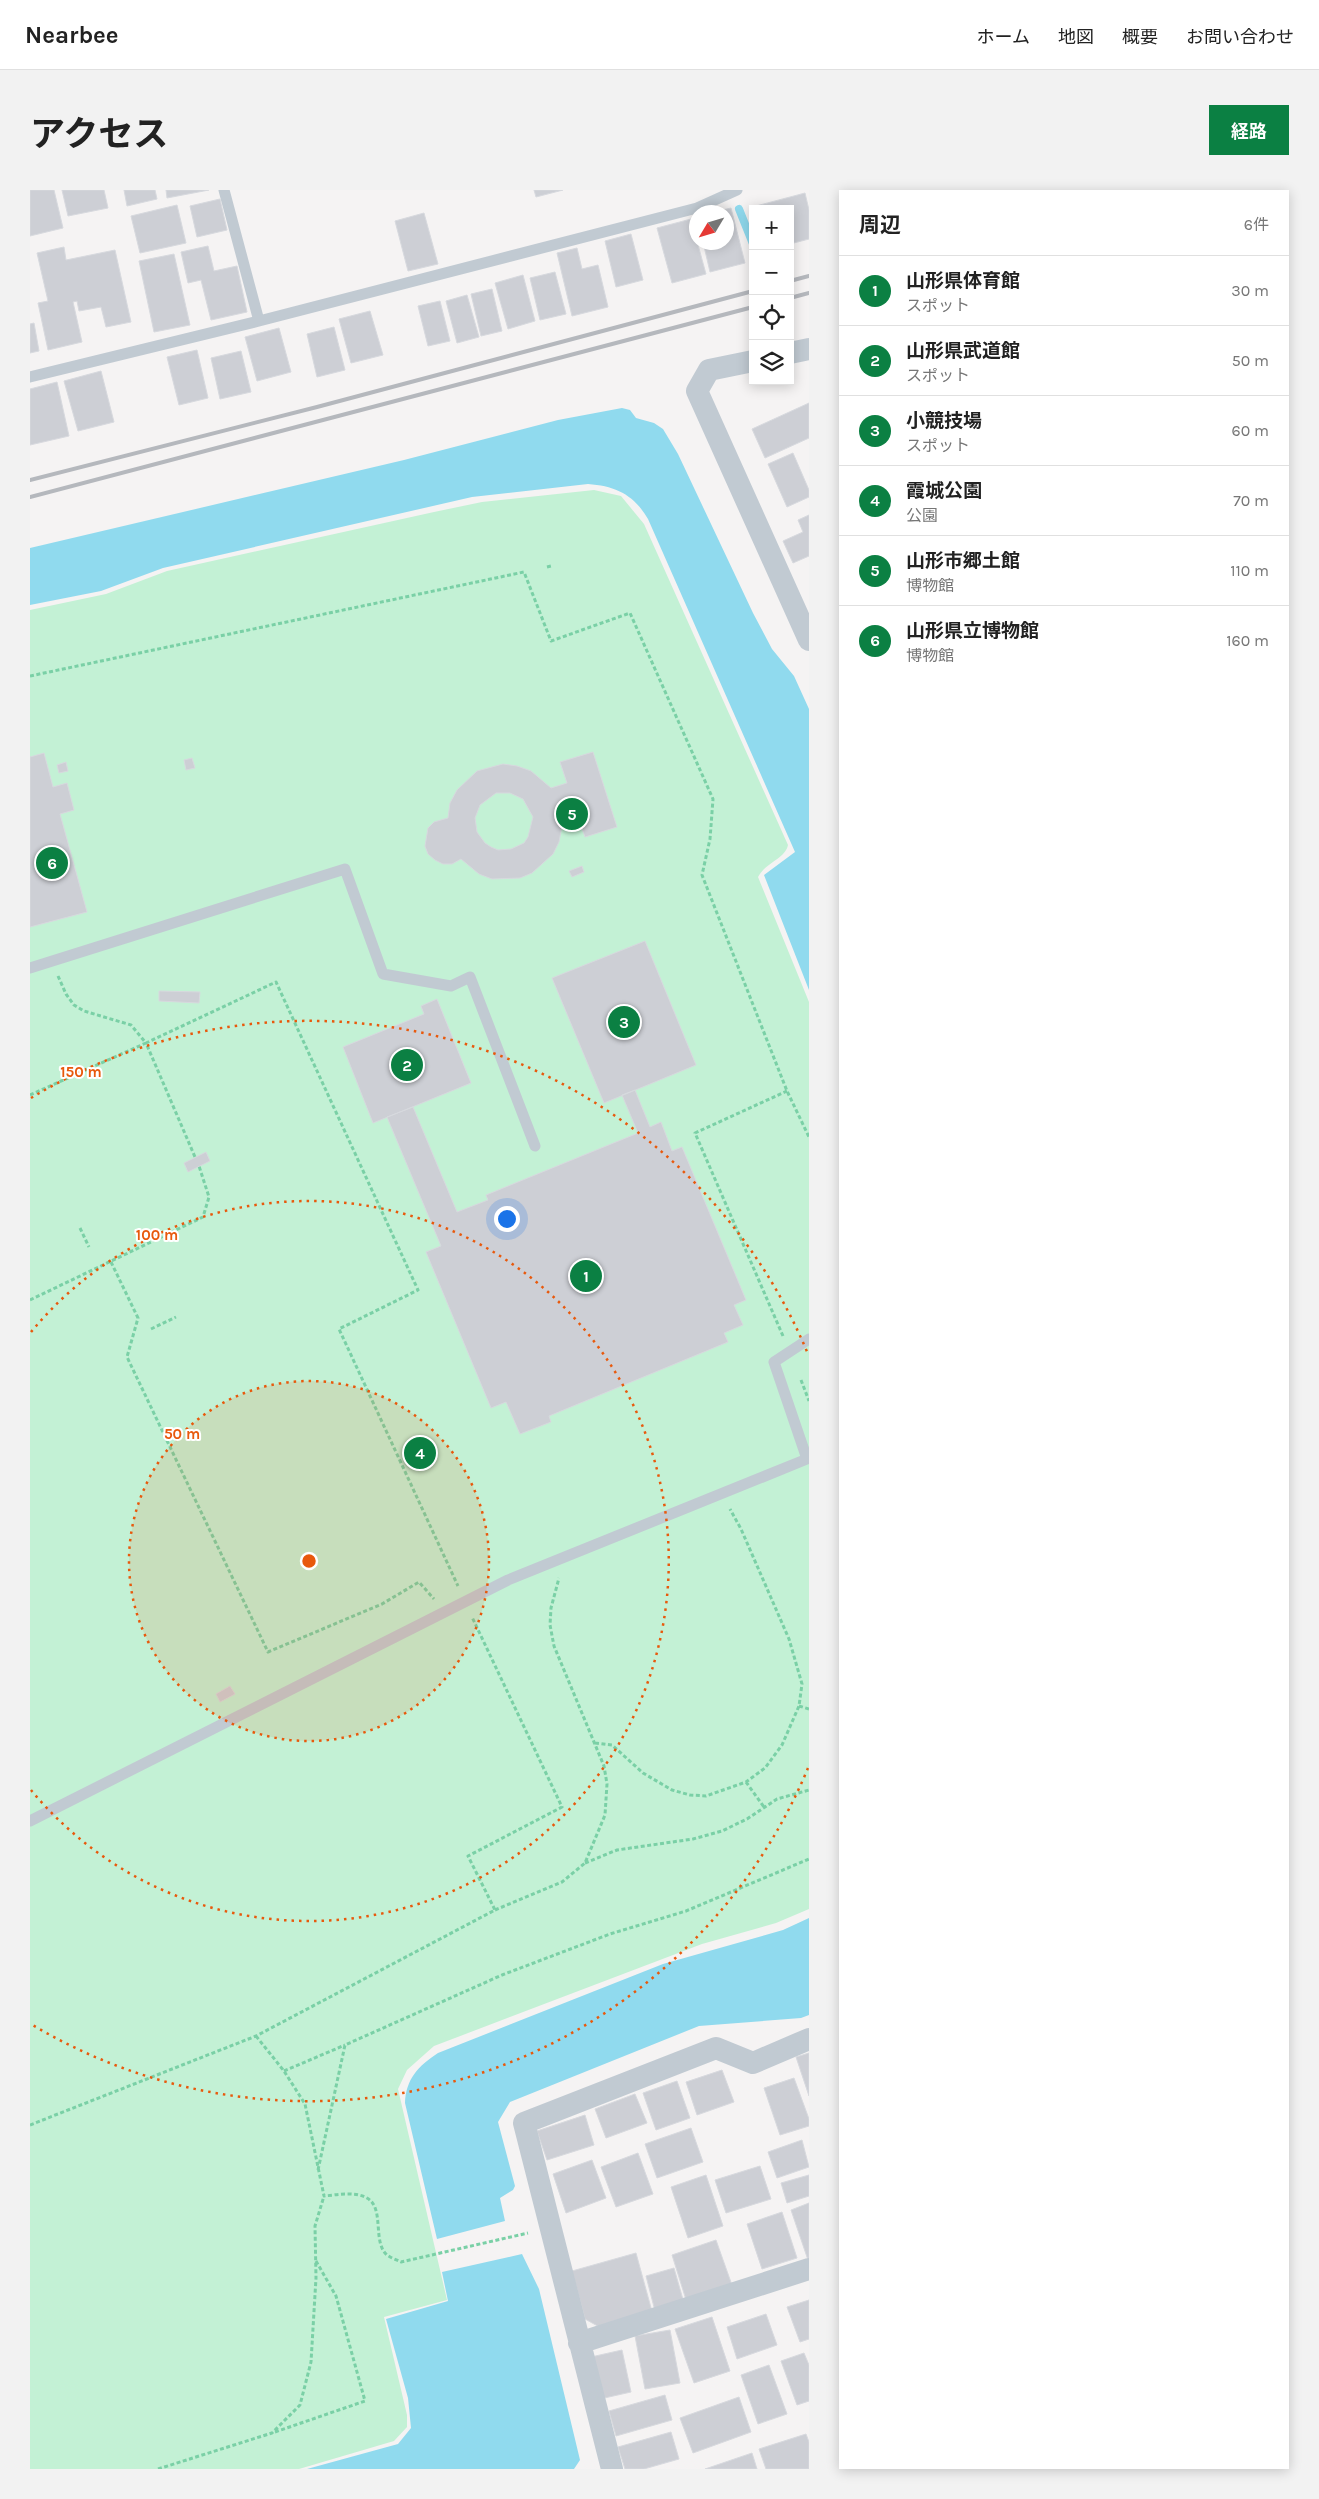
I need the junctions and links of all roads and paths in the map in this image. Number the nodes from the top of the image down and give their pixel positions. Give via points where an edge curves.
1 (224, 190) edge
2 (737, 190) edge
3 (259, 321) junction
4 (809, 349) edge
5 (794, 352) edge
6 (749, 362) edge
7 (30, 377) edge
8 (809, 640) edge
9 (30, 676) edge
10 (52, 961) junction
11 (30, 968) edge
12 (146, 1043) junction
13 (787, 1090) junction
14 (30, 1095) edge
15 (809, 1137) edge
16 (535, 1146) dead end
17 (195, 1157) dead end
18 (200, 1166) dead end
19 (80, 1228) dead end
20 (89, 1247) dead end
21 (111, 1262) junction
22 (30, 1300) edge
23 (176, 1317) dead end
24 (151, 1329) dead end
25 (809, 1339) edge
26 (790, 1351) junction
27 (800, 1377) dead end
28 (809, 1401) edge
29 (738, 1505) dead end
30 (729, 1509) junction
31 (721, 1512) dead end
32 (560, 1576) dead end
33 (466, 1602) junction
34 (446, 1612) junction
35 (799, 1706) junction
36 (809, 1709) edge
37 (595, 1743) junction
38 (746, 1782) junction
39 (809, 1790) edge
40 (764, 1807) junction
41 (30, 1821) edge
42 (809, 1859) edge
43 (585, 1863) junction
44 (495, 1910) junction
45 (256, 2036) junction
46 (809, 2039) edge
47 (345, 2045) junction
48 (284, 2072) junction
49 (30, 2125) edge
50 (318, 2170) junction
51 (324, 2196) junction
52 (532, 2232) dead end
53 (315, 2260) junction
54 (809, 2268) edge
55 (579, 2344) junction
56 (272, 2433) junction
57 (158, 2469) edge
58 (612, 2469) edge

1 - 3 lane
2 - 3 lane via 697,208
3 - 7 lane
4 - 5 street
6 - 8 street via 709,370 697,391
9 - 13 path via 524,572 551,640 630,613 712,799 710,839 702,875
10 - 11 lane
10 - 12 path via 74,1005 131,1025
10 - 16 lane via 345,869 383,974 451,986 470,977
12 - 14 path
12 - 17 path
12 - 33 path via 276,982 418,1290 339,1328
13 - 15 path
13 - 26 path via 695,1133
18 - 21 path via 209,1198 203,1217
19 - 20 path
21 - 22 path
21 - 34 path via 138,1318 127,1357 268,1652 382,1604 419,1582
23 - 24 path
25 - 26 lane
26 - 33 lane via 774,1362 807,1459 508,1580
27 - 28 path
29 - 30 path
30 - 31 path
30 - 35 path via 741,1529 797,1662 802,1684
32 - 37 path via 551,1608 554,1646
33 - 34 lane
33 - 44 path via 562,1807 468,1856
34 - 41 lane
35 - 36 path
35 - 38 path via 774,1758
37 - 38 path via 612,1745 654,1782 690,1795 706,1796
37 - 43 path via 607,1784 606,1814
38 - 40 path
39 - 40 path via 777,1798
40 - 43 path via 722,1831 693,1839 617,1850
42 - 47 path via 686,1911 610,1934 502,1975
43 - 44 path via 562,1882
44 - 45 path
45 - 48 path
45 - 49 path
46 - 55 street via 753,2063 716,2048 524,2123
47 - 48 path
47 - 50 path
48 - 50 path via 305,2104
50 - 51 path
51 - 52 path via 368,2198 374,2207 382,2250 388,2257 402,2262
51 - 53 path via 315,2226
53 - 56 path via 309,2371 300,2405
53 - 56 path via 336,2296 365,2401
54 - 55 street
55 - 58 street
56 - 57 path

